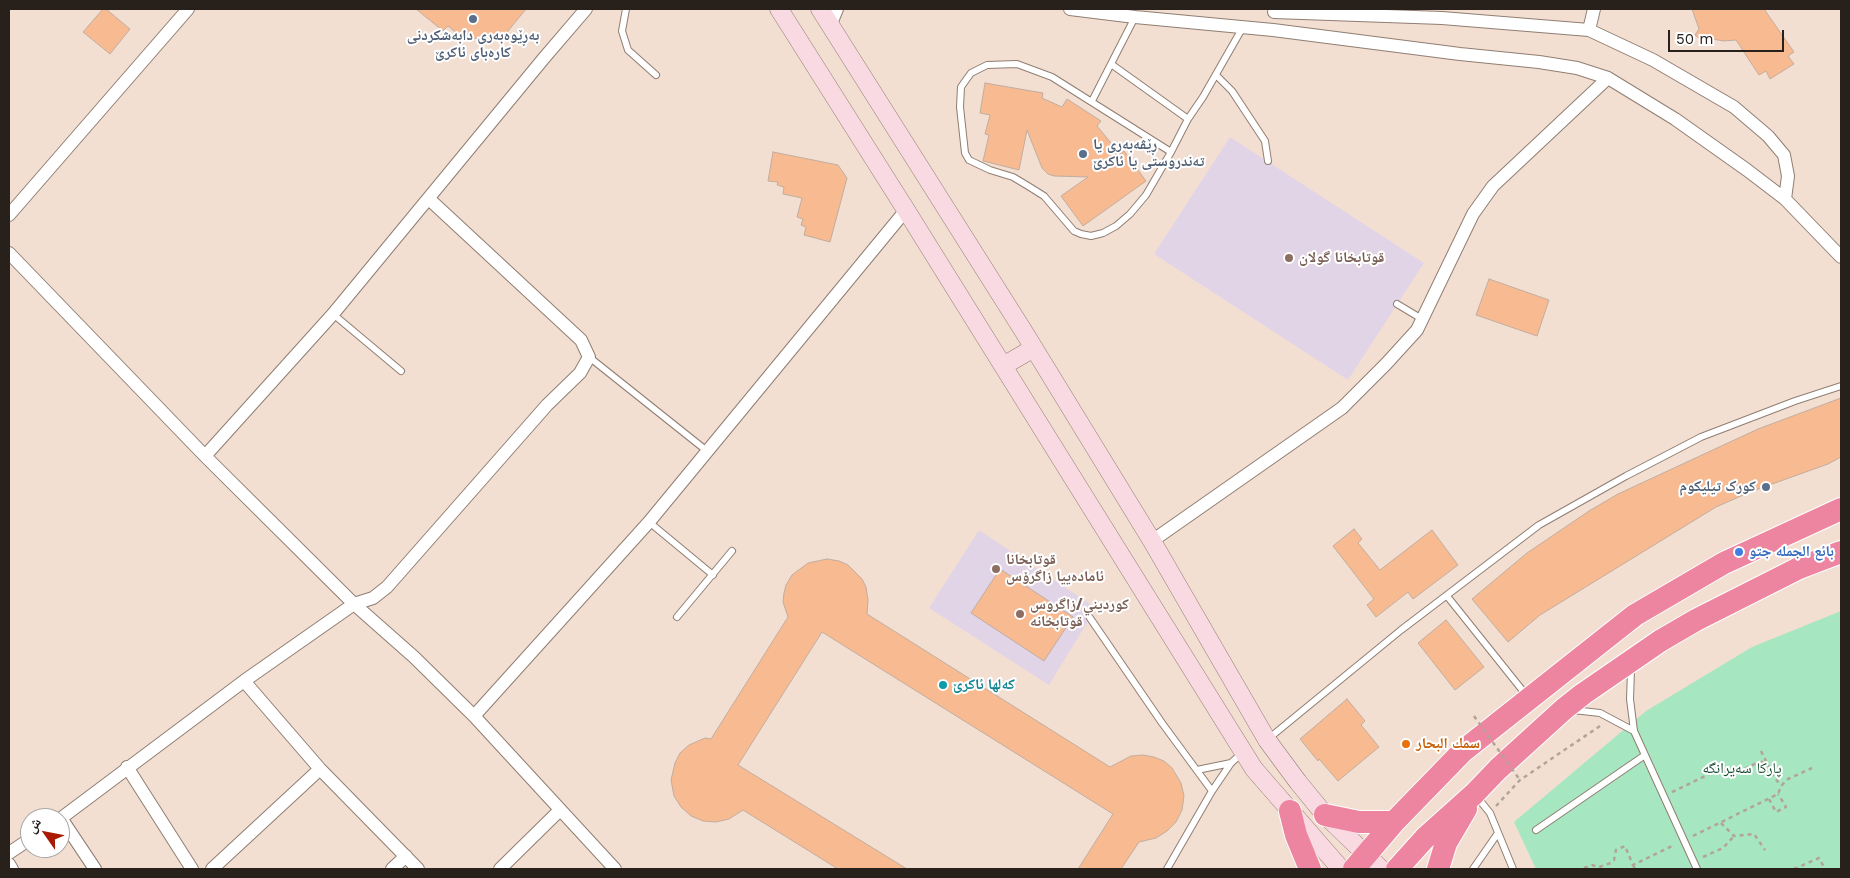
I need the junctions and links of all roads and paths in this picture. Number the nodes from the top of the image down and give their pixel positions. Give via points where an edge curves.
1 (188, 9) edge
2 (586, 9) edge
3 (626, 9) edge
4 (779, 9) edge
5 (820, 9) edge
6 (837, 9) edge
7 (1070, 9) edge
8 (1594, 9) edge
9 (1273, 10) edge
10 (1135, 18) junction
11 (830, 26) junction
12 (1243, 27) junction
13 (1273, 30) junction
14 (1589, 30) junction
15 (1111, 64) junction
16 (656, 75) dead end
17 (1216, 75) junction
18 (1608, 78) junction
19 (1092, 101) junction
20 (1188, 119) junction
21 (1171, 152) junction
22 (1268, 161) dead end
23 (429, 199) junction
24 (1785, 199) junction
25 (906, 210) junction
26 (9, 215) edge
27 (9, 252) edge
28 (1841, 257) edge
29 (1397, 304) dead end
30 (333, 314) junction
31 (1422, 319) junction
32 (1034, 348) junction
33 (589, 357) junction
34 (1003, 366) junction
35 (401, 371) dead end
36 (1841, 386) edge
37 (707, 451) junction
38 (205, 456) junction
39 (1841, 509) edge
40 (649, 522) junction
41 (1152, 541) junction
42 (732, 551) dead end
43 (1841, 552) edge
44 (712, 574) junction
45 (1447, 596) junction
46 (354, 604) junction
47 (678, 617) dead end
48 (1090, 618) dead end
49 (1632, 661) junction
50 (244, 681) junction
51 (1529, 699) junction
52 (1564, 709) junction
53 (474, 716) junction
54 (1474, 716) dead end
55 (1612, 718) junction
56 (1634, 731) junction
57 (1267, 740) junction
58 (1762, 751) dead end
59 (1644, 755) junction
60 (1237, 758) junction
61 (1766, 761) junction
62 (127, 767) junction
63 (1812, 768) dead end
64 (320, 769) junction
65 (1197, 770) junction
66 (1520, 780) junction
67 (1781, 786) junction
68 (1212, 791) junction
69 (1474, 794) junction
70 (1778, 794) junction
71 (1664, 798) junction
72 (1503, 799) dead end
73 (1769, 799) junction
74 (70, 810) edge
75 (560, 810) junction
76 (1290, 811) junction
77 (1326, 815) junction
78 (1394, 822) junction
79 (1721, 823) junction
80 (1536, 830) dead end
81 (70, 833) edge
82 (1498, 833) junction
83 (1734, 836) junction
84 (1684, 841) junction
85 (20, 846) edge
86 (1765, 850) dead end
87 (9, 853) edge
88 (406, 856) junction
89 (1693, 861) junction
90 (9, 864) edge
91 (1367, 864) edge
92 (1633, 865) junction
93 (1584, 868) edge
94 (1599, 868) edge
95 (12, 869) edge
96 (95, 869) edge
97 (192, 869) edge
98 (212, 869) edge
99 (392, 869) edge
100 (418, 869) edge
101 (500, 869) edge
102 (615, 869) edge
103 (1167, 869) edge
104 (1310, 869) edge
105 (1341, 869) edge
106 (1397, 869) edge
107 (1438, 869) edge
108 (1474, 869) edge
109 (1513, 869) edge
110 (1635, 869) edge
111 (1697, 869) edge
112 (1794, 869) edge
113 (1825, 869) edge

1 - 26 street
2 - 23 street
3 - 16 lane via 622,31 628,50
4 - 25 street
5 - 11 street
6 - 11 street
7 - 10 street
8 - 14 street
9 - 13 street
9 - 14 street via 1442,18
10 - 12 street
10 - 15 lane
11 - 32 street
12 - 13 street
12 - 17 lane
13 - 18 street via 1539,62 1577,68
14 - 24 street via 1653,60 1734,107 1768,136 1784,155 1788,176
15 - 19 lane
15 - 20 lane
17 - 20 lane
17 - 22 lane via 1232,91 1265,141
18 - 24 street via 1675,119
18 - 31 street via 1493,186 1473,214
19 - 21 lane
19 - 21 lane via 1052,77 1017,64 987,65 971,74 961,87 965,153 974,164 1013,177 1044,196 1074,230 1091,236 1116,226 1130,214 1146,195
20 - 21 lane
23 - 30 street
23 - 33 street via 581,340
24 - 28 street
25 - 34 street
25 - 37 street
27 - 38 street
29 - 31 lane
30 - 35 lane
30 - 38 street
31 - 41 street via 1417,330 1342,408
32 - 34 street
32 - 41 street
33 - 37 lane
33 - 46 street via 580,373 547,405 387,587 372,598
34 - 60 street
36 - 45 lane via 1702,437 1626,476 1540,525
37 - 40 street
38 - 46 street
39 - 51 highway via 1724,563 1635,615
40 - 44 lane
40 - 53 street
41 - 57 street
42 - 44 lane
43 - 49 highway via 1799,568 1696,620 1660,640
44 - 47 lane
45 - 51 lane
45 - 57 lane
46 - 50 street
46 - 53 street
48 - 65 lane
49 - 52 highway
49 - 56 lane via 1629,677
50 - 62 street
50 - 64 street
51 - 78 highway via 1463,751
52 - 55 lane via 1589,710
52 - 69 highway
53 - 75 street
54 - 66 path, bridge
55 - 56 lane
55 - 66 path
56 - 59 lane
57 - 77 street
58 - 61 path
59 - 71 lane
59 - 80 lane
60 - 65 lane
60 - 68 lane
60 - 76 street via 1254,769
61 - 67 path
61 - 71 path via 1738,772 1722,768
62 - 74 street
62 - 97 street
63 - 67 path via 1788,779
64 - 88 street
64 - 98 street
65 - 68 lane
66 - 72 path
67 - 70 path
68 - 103 lane
69 - 82 lane via 1490,813
69 - 106 highway via 1425,838
69 - 107 highway via 1446,843
70 - 73 path
70 - 73 path via 1786,807 1776,812
71 - 84 lane
73 - 79 path
75 - 101 street
75 - 102 street
76 - 104 highway
76 - 105 street
77 - 78 highway via 1359,822
77 - 91 street
78 - 91 highway
79 - 83 path
79 - 84 path
81 - 96 street
82 - 108 lane
82 - 109 lane
83 - 86 path via 1754,834
83 - 89 path via 1723,848
84 - 89 lane
84 - 92 path
85 - 87 street
88 - 99 street
88 - 100 street
89 - 111 lane
90 - 95 street
92 - 94 path via 1625,846 1616,850 1611,863
92 - 110 path
93 - 94 path via 1592,865
112 - 113 path via 1819,858

